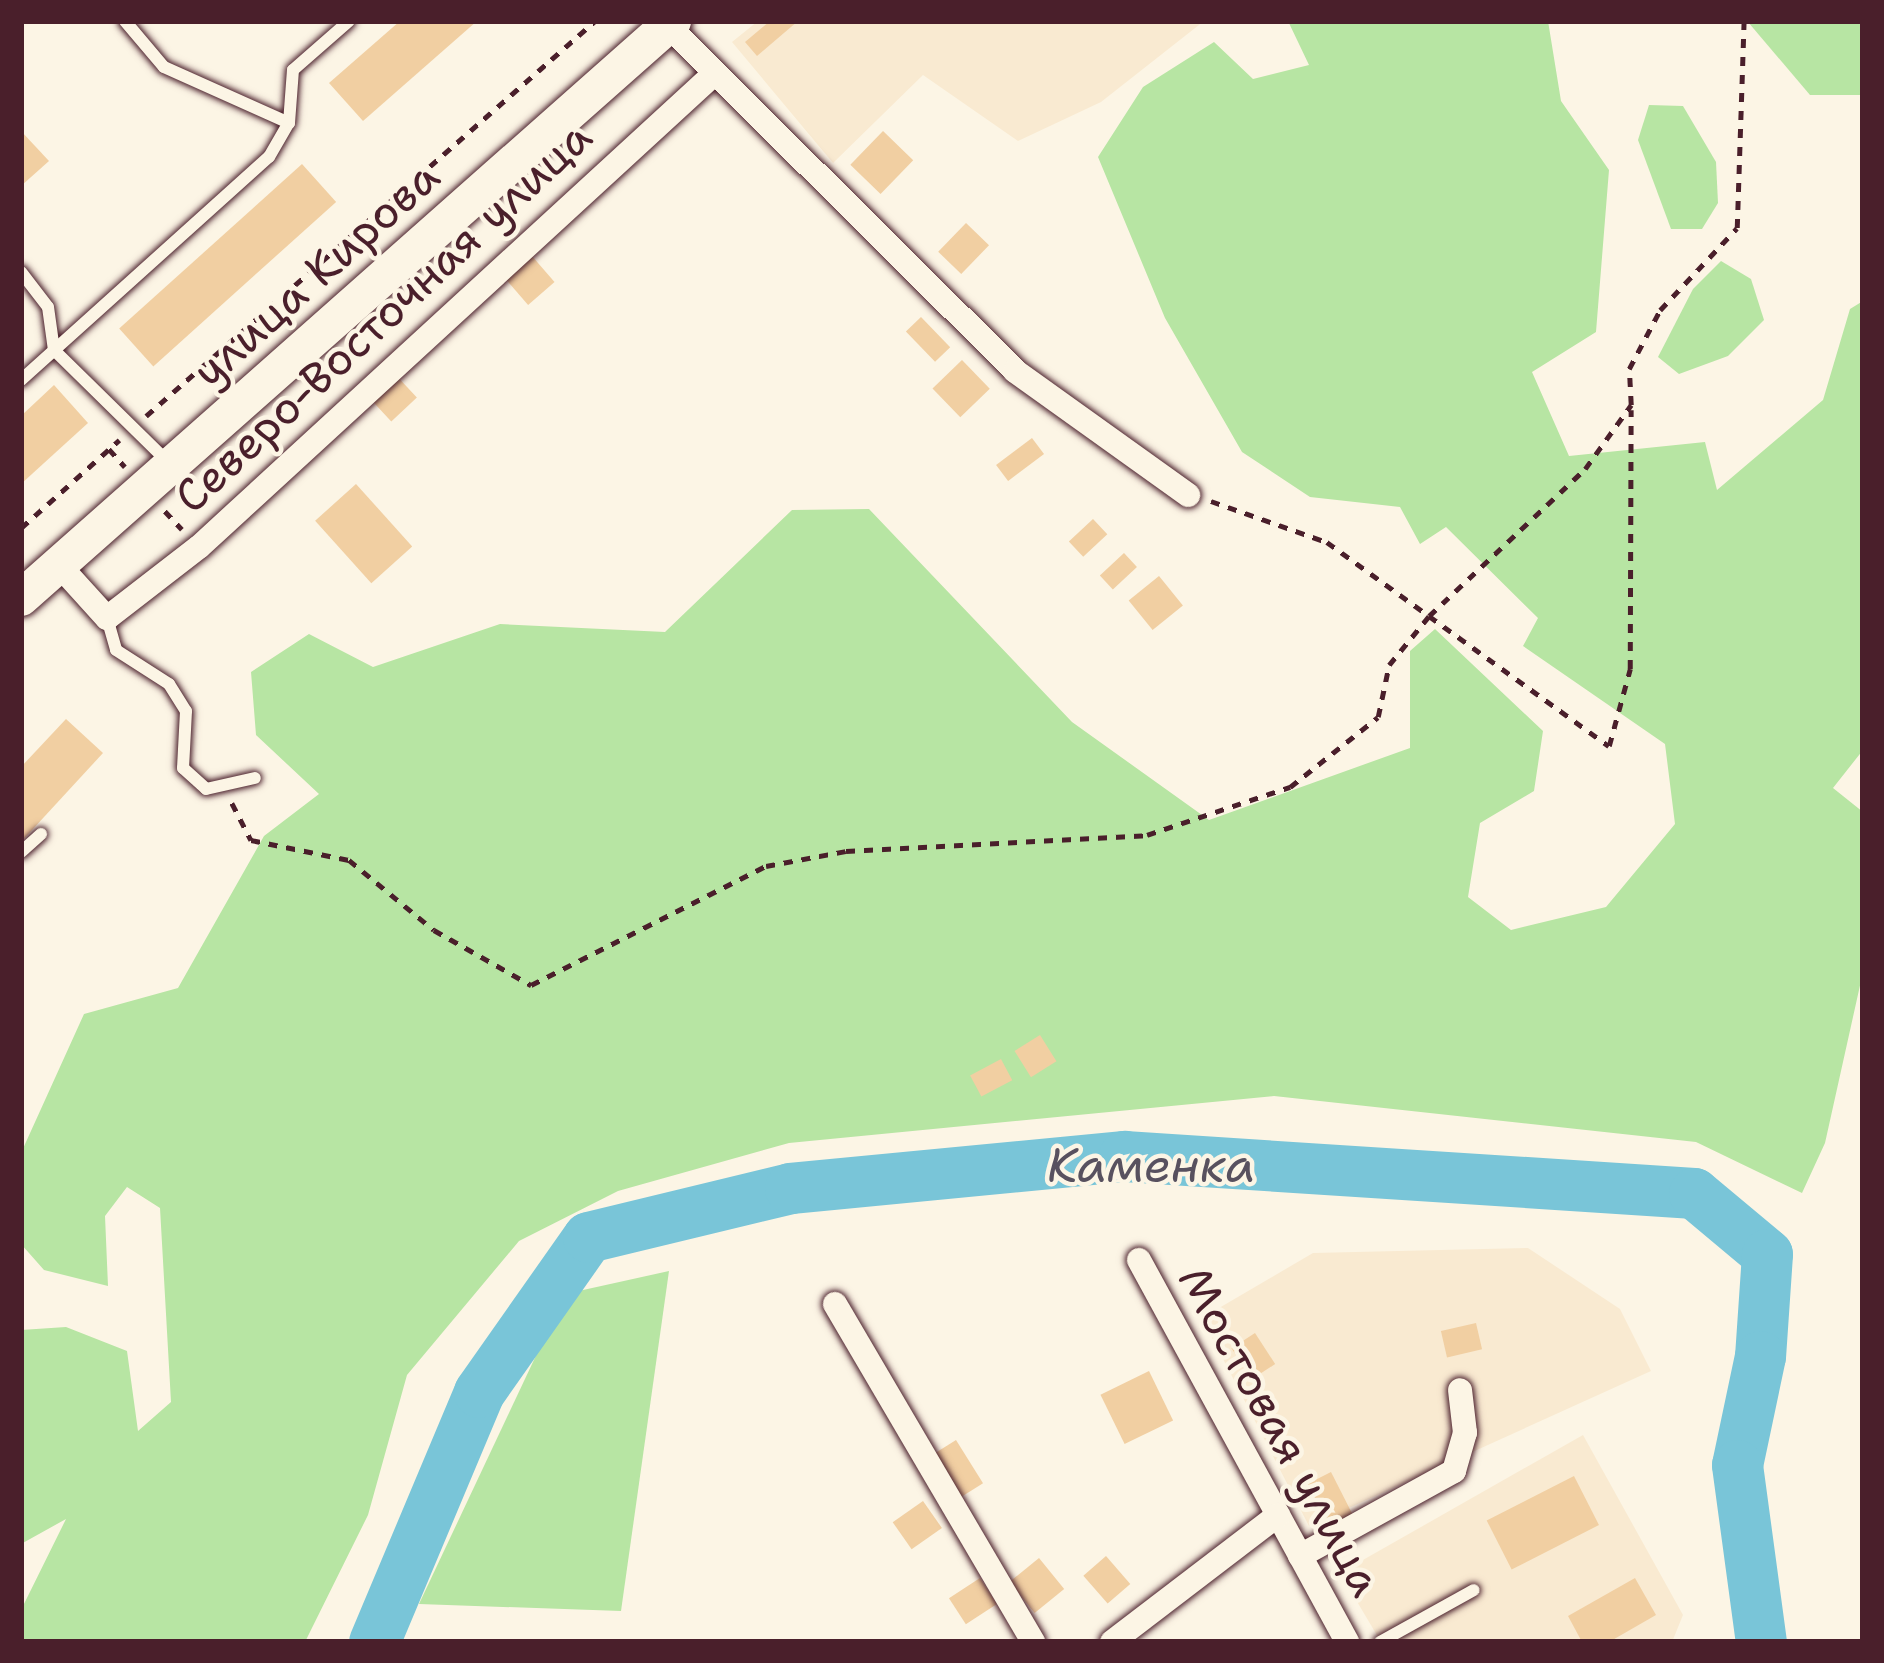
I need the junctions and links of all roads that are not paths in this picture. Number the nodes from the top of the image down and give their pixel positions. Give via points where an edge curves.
1 (124, 21) edge
2 (349, 21) edge
3 (670, 23) edge
4 (714, 74) junction
5 (289, 123) junction
6 (21, 272) edge
7 (54, 350) junction
8 (21, 380) edge
9 (171, 466) junction
10 (1188, 494) road end
11 (58, 564) junction
12 (21, 598) edge
13 (107, 619) junction
14 (255, 778) dead end
15 (41, 834) dead end
16 (21, 852) edge
17 (1139, 1260) dead end
18 (835, 1304) dead end
19 (1460, 1390) dead end
20 (1278, 1515) junction
21 (1300, 1556) junction
22 (1474, 1590) dead end
23 (1033, 1642) edge
24 (1112, 1642) edge
25 (1347, 1642) edge
26 (1380, 1642) edge

1 - 5 lane via 164,67
2 - 5 lane via 292,70
3 - 4 street
3 - 9 street, улица Кирова
4 - 10 street via 1015,371
4 - 13 street, Северо-Восточная улица via 669,106 200,547
5 - 7 lane via 269,157
6 - 7 lane via 48,307
7 - 8 lane
7 - 9 lane
9 - 11 street, улица Кирова
11 - 12 street, улица Кирова
11 - 13 street
13 - 14 lane via 116,650 169,684 186,711 183,768 206,789
15 - 16 lane
17 - 20 street, Мостовая улица
18 - 23 street
19 - 21 street via 1465,1433 1454,1471
20 - 21 street, Мостовая улица
20 - 24 street
21 - 25 street, Мостовая улица
22 - 26 lane

